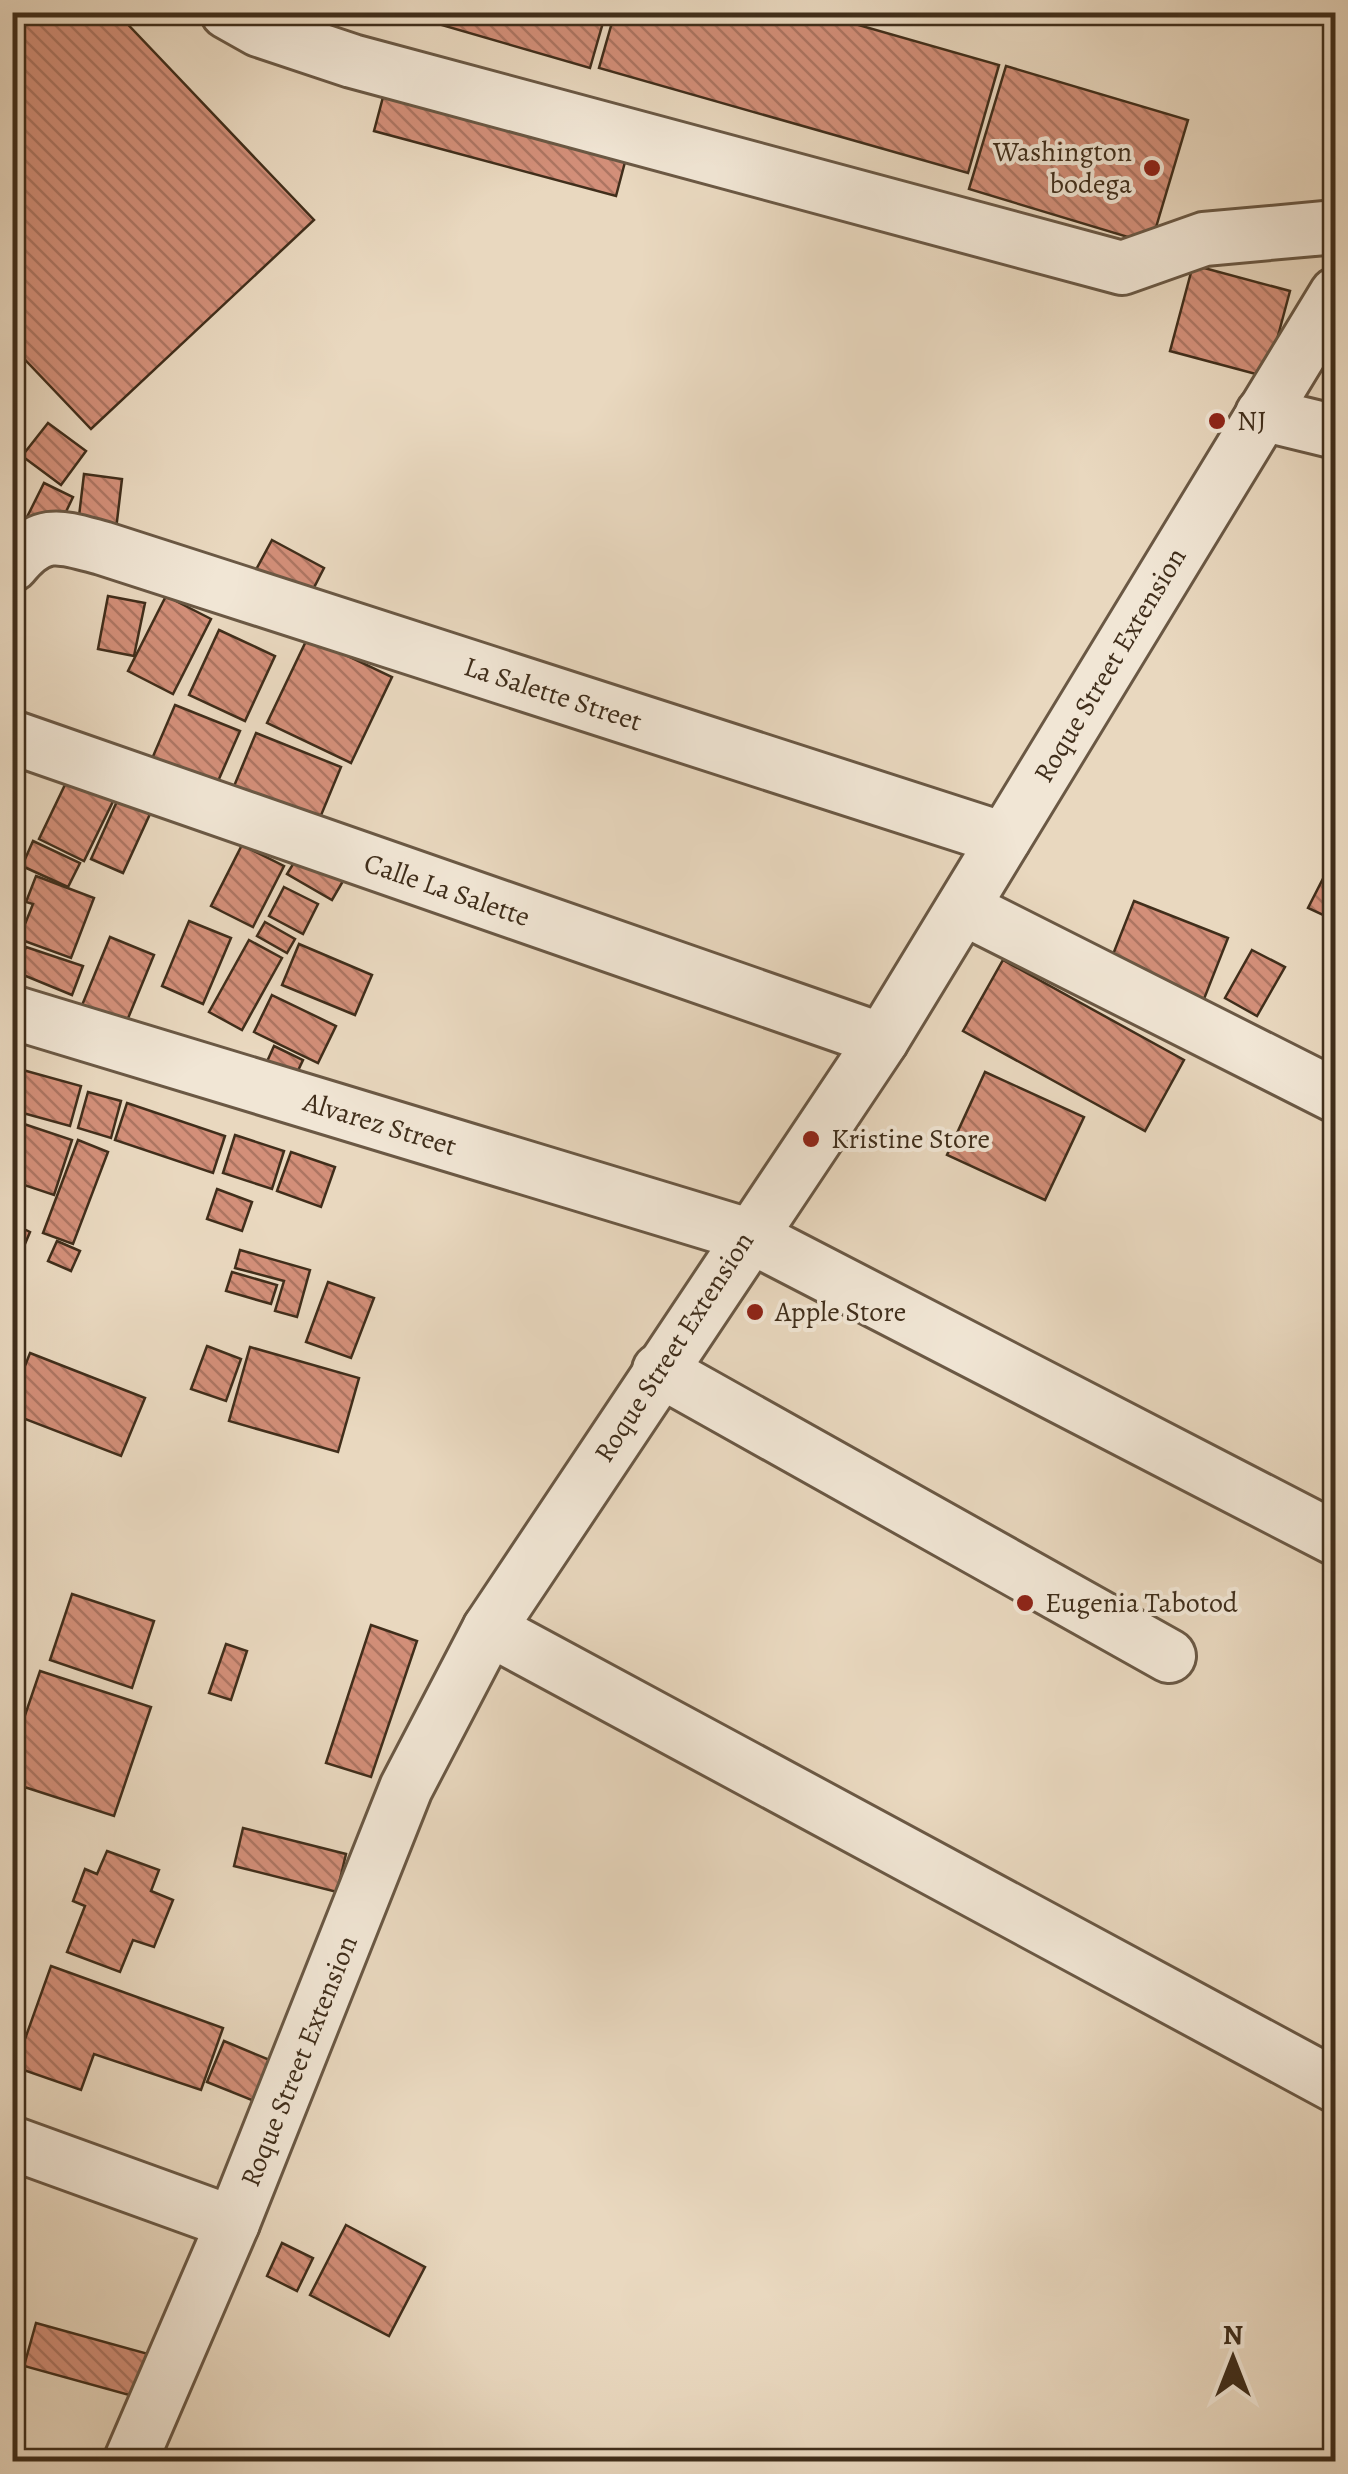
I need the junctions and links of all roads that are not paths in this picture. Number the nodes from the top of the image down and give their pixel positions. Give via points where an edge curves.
1 (227, 12) edge
2 (1336, 227) edge
3 (1336, 294) edge
4 (1262, 414) junction
5 (1336, 432) edge
6 (12, 565) edge
7 (12, 737) edge
8 (1004, 840) junction
9 (963, 908) junction
10 (12, 1012) edge
11 (882, 1040) junction
12 (1336, 1096) edge
13 (748, 1235) junction
14 (659, 1370) junction
15 (1336, 1540) edge
16 (488, 1628) junction
17 (1169, 1656) dead end
18 (1336, 2086) edge
19 (12, 2143) edge
20 (233, 2223) junction
21 (130, 2462) edge

1 - 2 street via 259,30 352,61 1122,268 1204,239
3 - 4 street, Roque Street Extension
4 - 5 street
4 - 8 street, Roque Street Extension
6 - 8 street, La Salette Street via 45,538 102,548
7 - 11 street, Calle La Salette
8 - 9 street, Roque Street Extension
9 - 11 street, Roque Street Extension
9 - 12 street
10 - 13 street, Alvarez Street
11 - 13 street, Roque Street Extension
13 - 14 street, Roque Street Extension
13 - 15 street, Alvarez Street
14 - 16 street, Roque Street Extension
14 - 17 street
16 - 18 street
16 - 20 street, Roque Street Extension via 406,1788
19 - 20 street
20 - 21 street, Roque Street Extension

